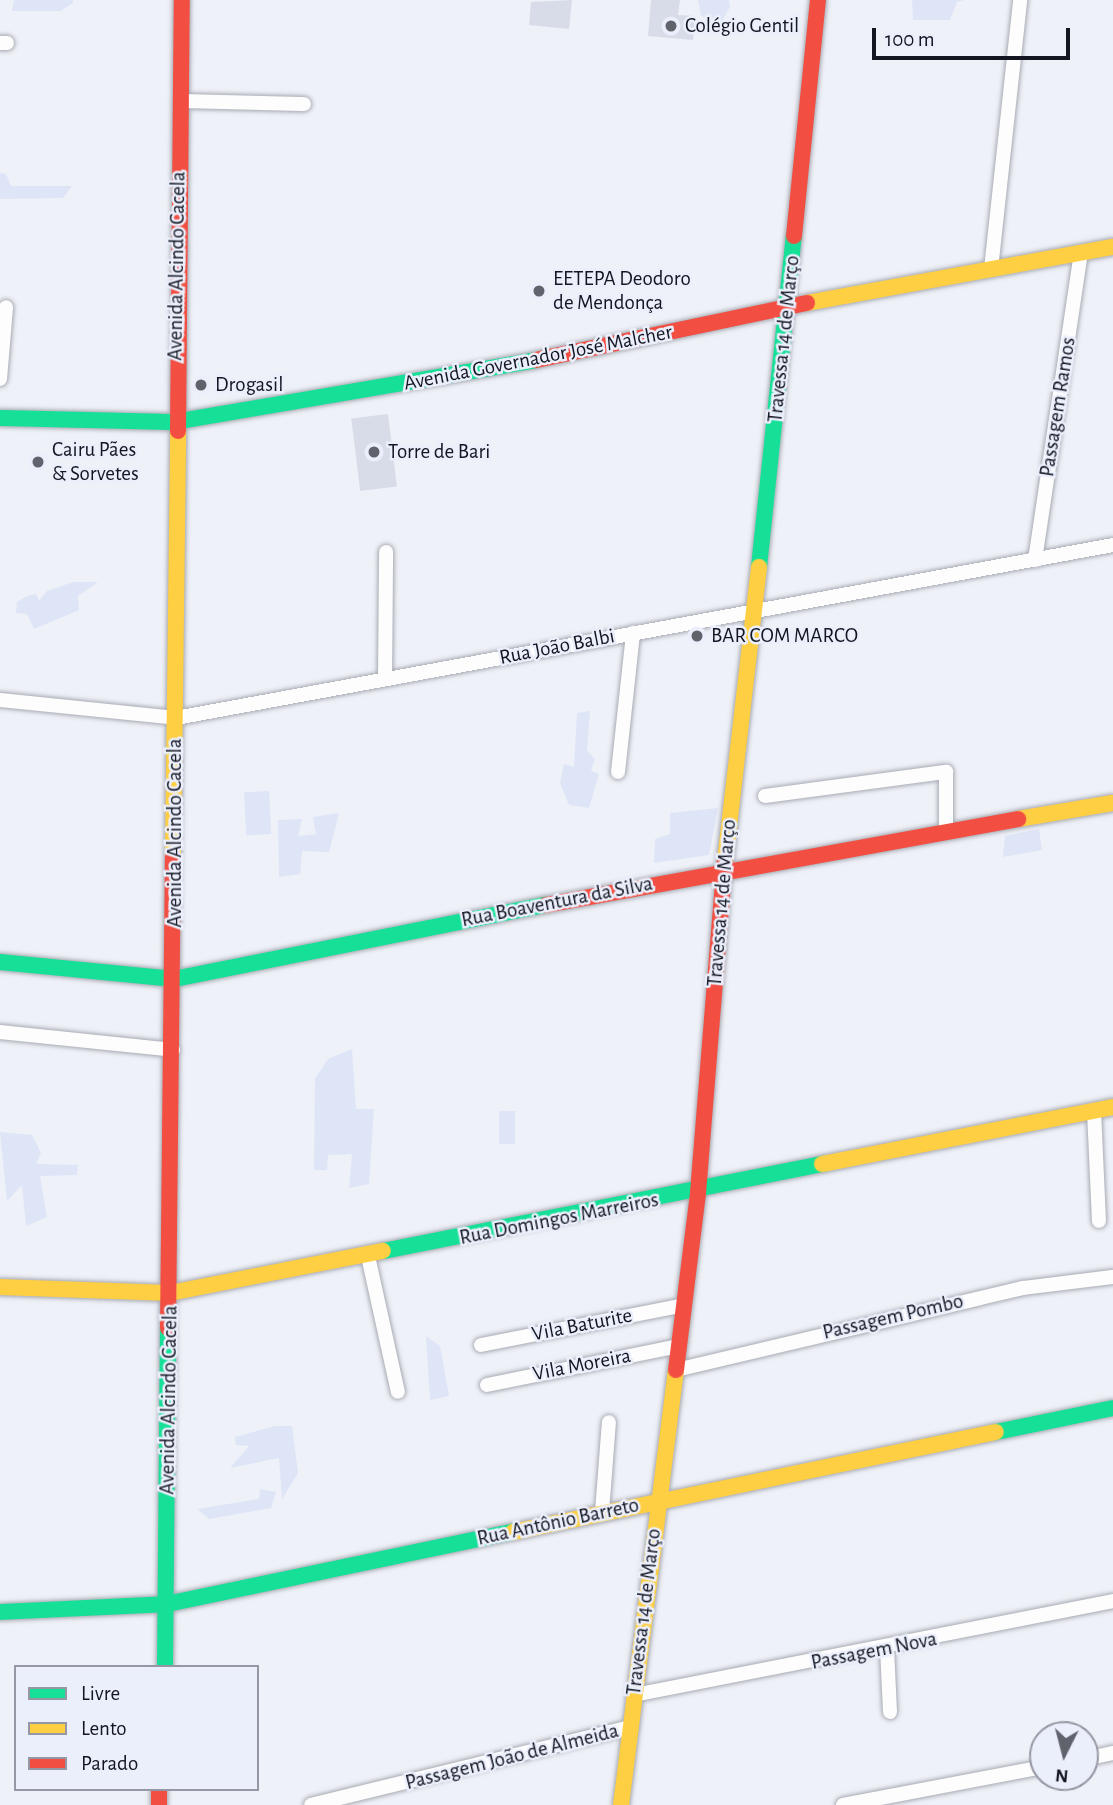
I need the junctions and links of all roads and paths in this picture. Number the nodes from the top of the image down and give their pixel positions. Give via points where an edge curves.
1 (182, 0) edge
2 (818, 0) edge
3 (1020, 0) edge
4 (180, 101) junction
5 (304, 104) dead end
6 (1113, 247) edge
7 (1081, 254) junction
8 (991, 269) junction
9 (6, 307) dead end
10 (788, 307) junction
11 (0, 379) edge
12 (0, 418) edge
13 (174, 422) junction
14 (1113, 545) edge
15 (386, 552) dead end
16 (1035, 560) junction
17 (751, 610) junction
18 (633, 633) junction
19 (386, 679) junction
20 (0, 700) edge
21 (176, 718) junction
22 (618, 772) dead end
23 (765, 796) dead end
24 (1113, 803) edge
25 (946, 831) junction
26 (724, 869) junction
27 (0, 962) edge
28 (174, 979) junction
29 (0, 1032) edge
30 (173, 1051) junction
31 (1113, 1107) edge
32 (1094, 1111) junction
33 (698, 1193) junction
34 (1099, 1221) dead end
35 (368, 1256) junction
36 (1113, 1277) edge
37 (0, 1287) edge
38 (170, 1293) junction
39 (684, 1306) junction
40 (481, 1345) dead end
41 (678, 1346) junction
42 (676, 1370) junction
43 (487, 1385) dead end
44 (398, 1392) dead end
45 (1113, 1408) edge
46 (609, 1422) dead end
47 (659, 1500) junction
48 (602, 1512) junction
49 (1113, 1601) edge
50 (167, 1604) junction
51 (0, 1612) edge
52 (887, 1648) junction
53 (165, 1665) edge
54 (634, 1695) junction
55 (890, 1712) dead end
56 (630, 1727) junction
57 (1029, 1770) edge
58 (312, 1805) edge
59 (621, 1805) edge
60 (843, 1805) edge

1 - 4 street, Avenida Alcindo Cacela
2 - 10 street, Travessa 14 de Março
3 - 8 street
4 - 5 street
4 - 13 street, Avenida Alcindo Cacela
6 - 7 street, Avenida Governador José Malcher
7 - 8 street, Avenida Governador José Malcher
7 - 16 street, Passagem Ramos
8 - 10 street, Avenida Governador José Malcher
9 - 11 street
10 - 13 street, Avenida Governador José Malcher via 579,353
10 - 17 street, Travessa 14 de Março
12 - 13 street, Avenida Governador José Malcher
13 - 21 street, Avenida Alcindo Cacela
14 - 16 street, Rua João Balbi
15 - 19 street
16 - 17 street, Rua João Balbi
17 - 18 street, Rua João Balbi
17 - 26 street, Travessa 14 de Março
18 - 19 street, Rua João Balbi
18 - 22 street
19 - 21 street, Rua João Balbi
20 - 21 street, Rua João Balbi
21 - 28 street, Avenida Alcindo Cacela
23 - 25 street via 946,772
24 - 25 street, Rua Boaventura da Silva
25 - 26 street, Rua Boaventura da Silva
26 - 28 street, Rua Boaventura da Silva
26 - 33 street, Travessa 14 de Março
27 - 28 street, Rua Boaventura da Silva
28 - 30 street, Avenida Alcindo Cacela
29 - 30 street
30 - 38 street, Avenida Alcindo Cacela
31 - 32 street, Rua Domingos Marreiros
32 - 33 street, Rua Domingos Marreiros
32 - 34 street
33 - 35 street, Rua Domingos Marreiros
33 - 39 street, Travessa 14 de Março
35 - 38 street, Rua Domingos Marreiros
35 - 44 street
36 - 42 street, Passagem Pombo via 1023,1288
37 - 38 street, Rua Domingos Marreiros
38 - 50 street, Avenida Alcindo Cacela
39 - 40 street, Vila Baturite
39 - 41 street, Travessa 14 de Março
41 - 42 street, Travessa 14 de Março
41 - 43 street, Vila Moreira
42 - 47 street, Travessa 14 de Março
45 - 47 street, Rua Antônio Barreto
46 - 48 street
47 - 48 street, Rua Antônio Barreto
47 - 54 street, Travessa 14 de Março
48 - 50 street, Rua Antônio Barreto
49 - 52 street, Passagem Nova
50 - 51 street, Rua Antônio Barreto
50 - 53 street, Avenida Alcindo Cacela
52 - 54 street, Passagem Nova
52 - 55 street
54 - 56 street, Travessa 14 de Março
56 - 58 street, Passagem João de Almeida
56 - 59 street, Travessa 14 de Março
57 - 60 street

